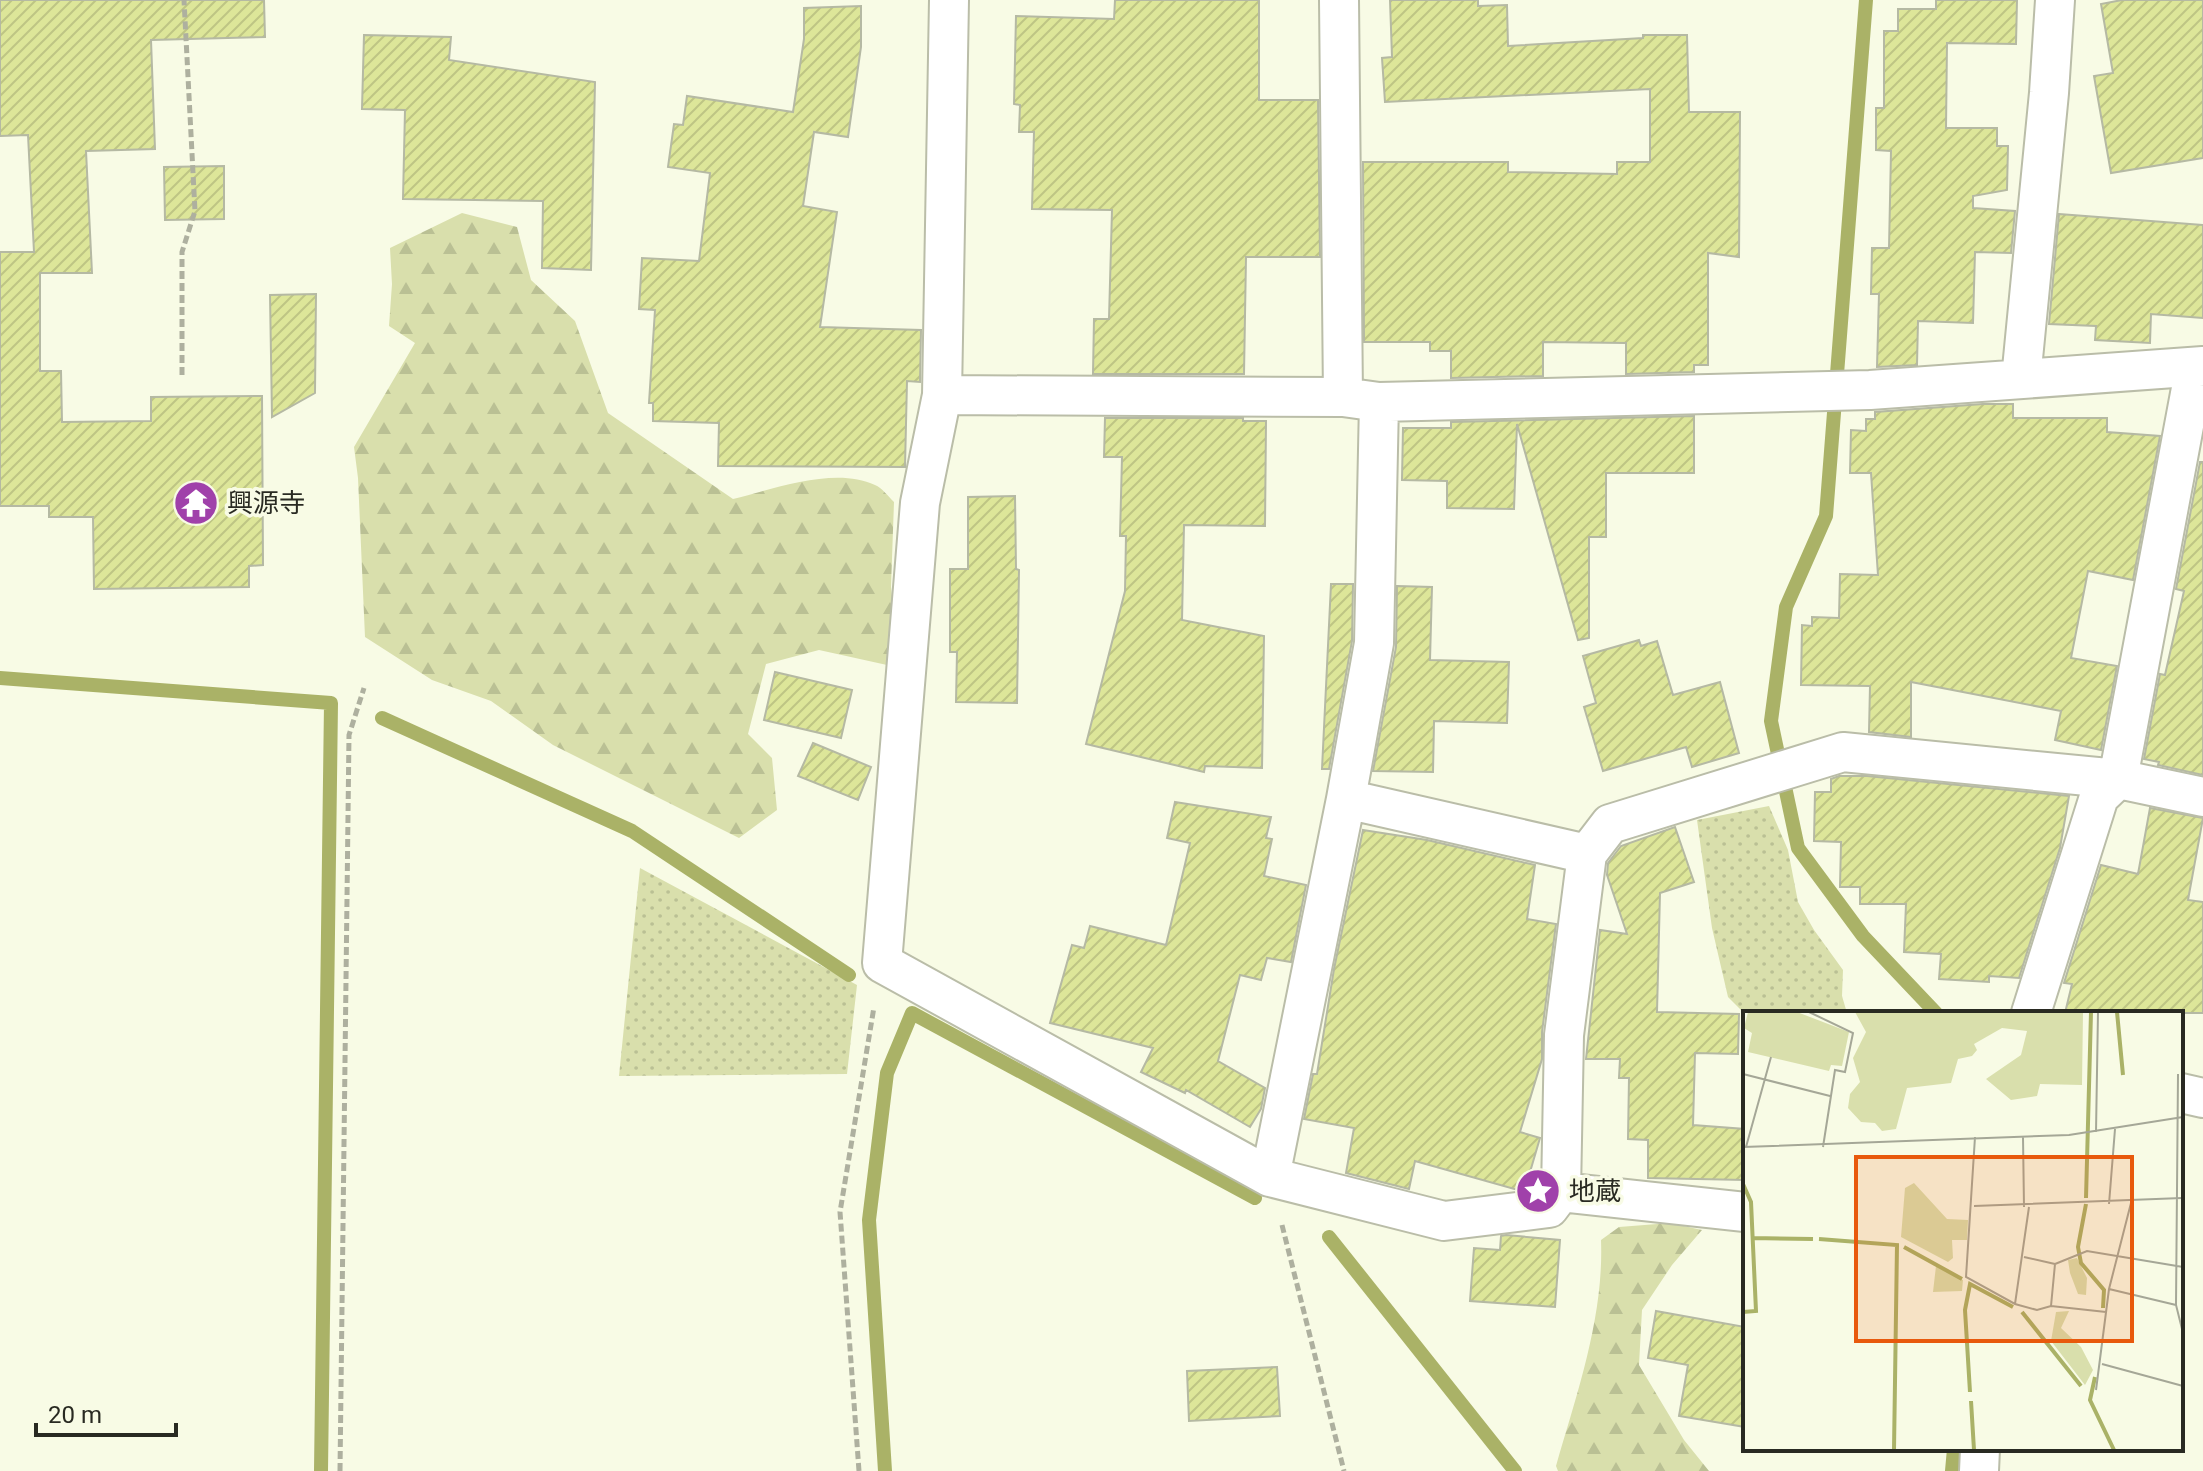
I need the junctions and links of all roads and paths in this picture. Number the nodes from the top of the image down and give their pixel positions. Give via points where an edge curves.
1 (184, 0) edge
2 (949, 0) edge
3 (1339, 0) edge
4 (2055, 0) edge
5 (2199, 367) edge
6 (182, 375) dead end
7 (2021, 379) junction
8 (942, 395) junction
9 (1361, 399) junction
10 (364, 688) dead end
11 (2118, 779) junction
12 (2203, 797) edge
13 (1346, 799) junction
14 (1587, 854) junction
15 (882, 963) junction
16 (2032, 1011) edge
17 (2183, 1093) edge
18 (2203, 1098) edge
19 (1270, 1177) junction
20 (1561, 1192) junction
21 (1743, 1212) edge
22 (1980, 1451) edge
23 (340, 1471) edge
24 (859, 1471) edge
25 (1344, 1471) edge
26 (1979, 1471) edge

1 - 6 path via 195,211 182,252
2 - 8 street
3 - 9 street
4 - 7 street
5 - 7 street
5 - 11 street
7 - 9 street via 1887,388
8 - 9 street
8 - 15 street via 920,503
9 - 13 street via 1374,643
10 - 23 path via 349,735
11 - 12 street
11 - 14 street via 1843,752 1610,824
11 - 16 street via 2099,797
13 - 14 street
13 - 19 street
14 - 20 street via 1564,1035
15 - 19 street
15 - 24 path via 840,1212
17 - 18 street
19 - 20 street via 1444,1221 1549,1208
19 - 25 path
20 - 21 street
22 - 26 street

